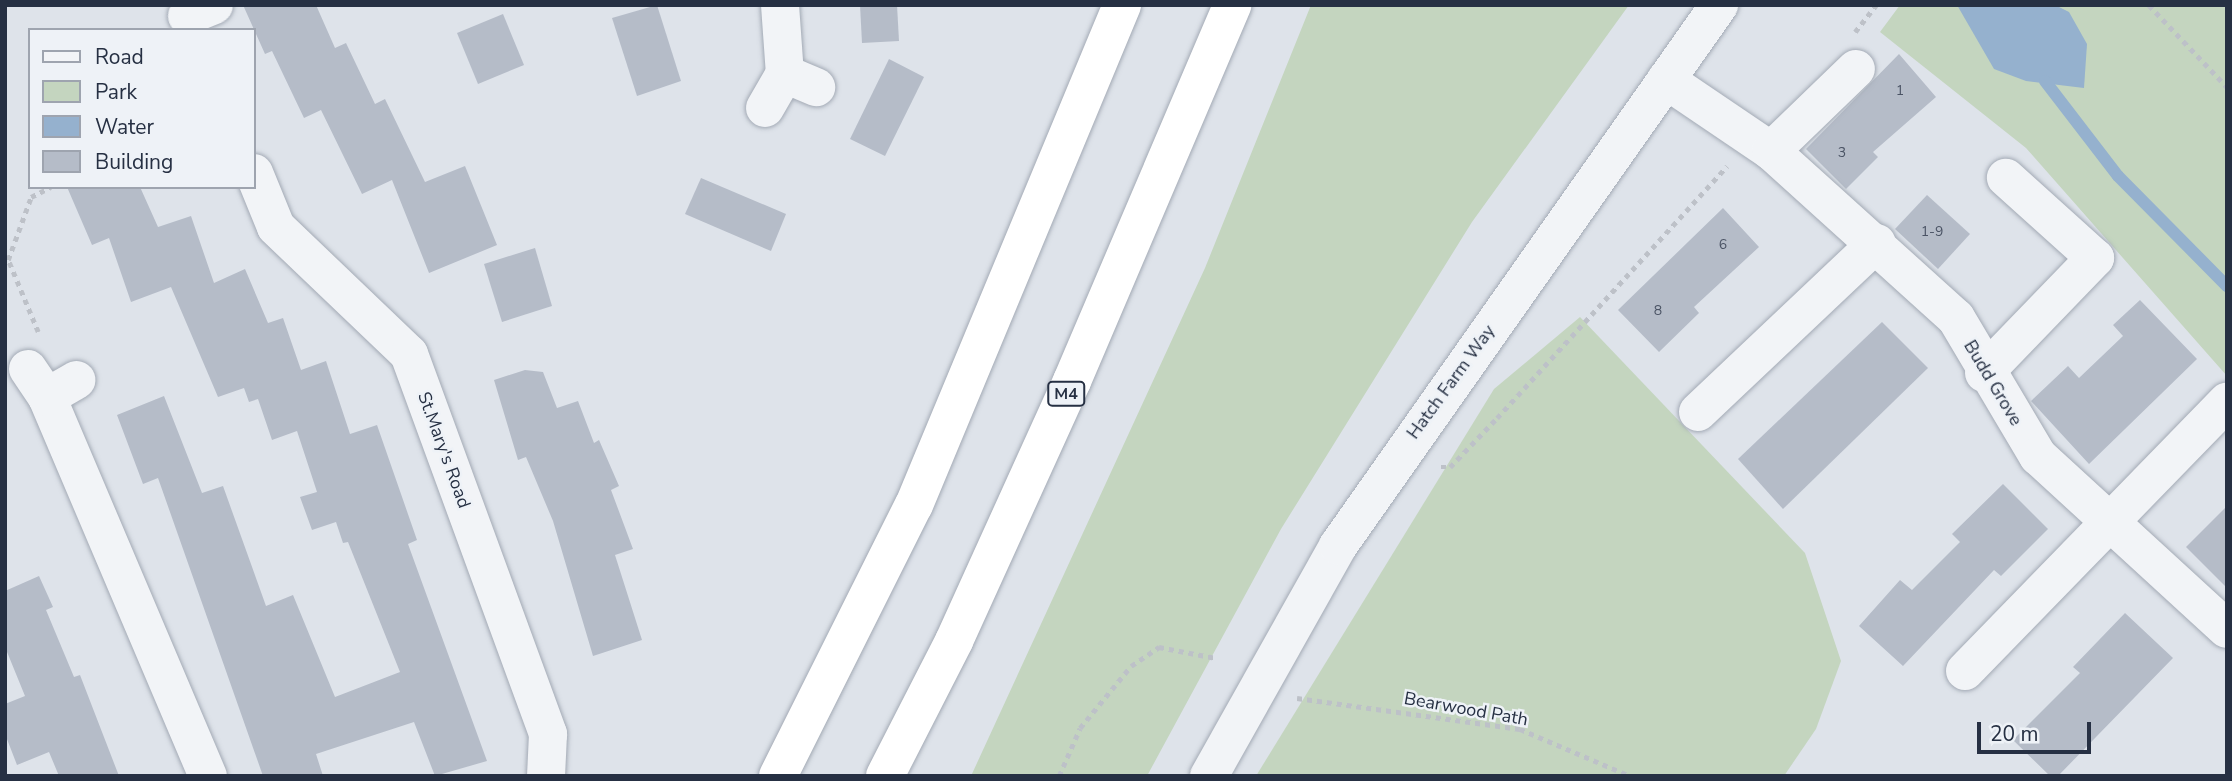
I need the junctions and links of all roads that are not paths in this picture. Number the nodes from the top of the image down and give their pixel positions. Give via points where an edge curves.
1 (780, 5) edge
2 (1122, 5) edge
3 (1232, 5) edge
4 (1719, 5) edge
5 (1856, 69) dead end
6 (1666, 80) junction
7 (765, 108) dead end
8 (1771, 151) junction
9 (256, 178) edge
10 (2006, 178) dead end
11 (1877, 243) junction
12 (48, 371) road end
13 (1984, 373) junction
14 (2227, 402) edge
15 (1698, 412) dead end
16 (2110, 522) junction
17 (2227, 629) edge
18 (1965, 671) dead end
19 (208, 776) edge
20 (546, 776) edge
21 (778, 776) edge
22 (884, 776) edge
23 (1209, 776) edge

1 - 7 street via 800,81
2 - 21 highway via 914,505
3 - 22 highway, M4 via 1061,406 954,641
4 - 6 street, Hatch Farm Way
5 - 8 street
6 - 8 street, Budd Grove
6 - 23 street, Hatch Farm Way via 1338,546
8 - 11 street, Budd Grove
9 - 20 street, St.Mary's Road via 276,227 409,354 548,734
10 - 13 street via 2095,258
11 - 13 street, Budd Grove via 1956,318
11 - 15 street
12 - 19 street
13 - 16 street, Budd Grove via 2038,456
14 - 16 street
16 - 17 street, Budd Grove
16 - 18 street

